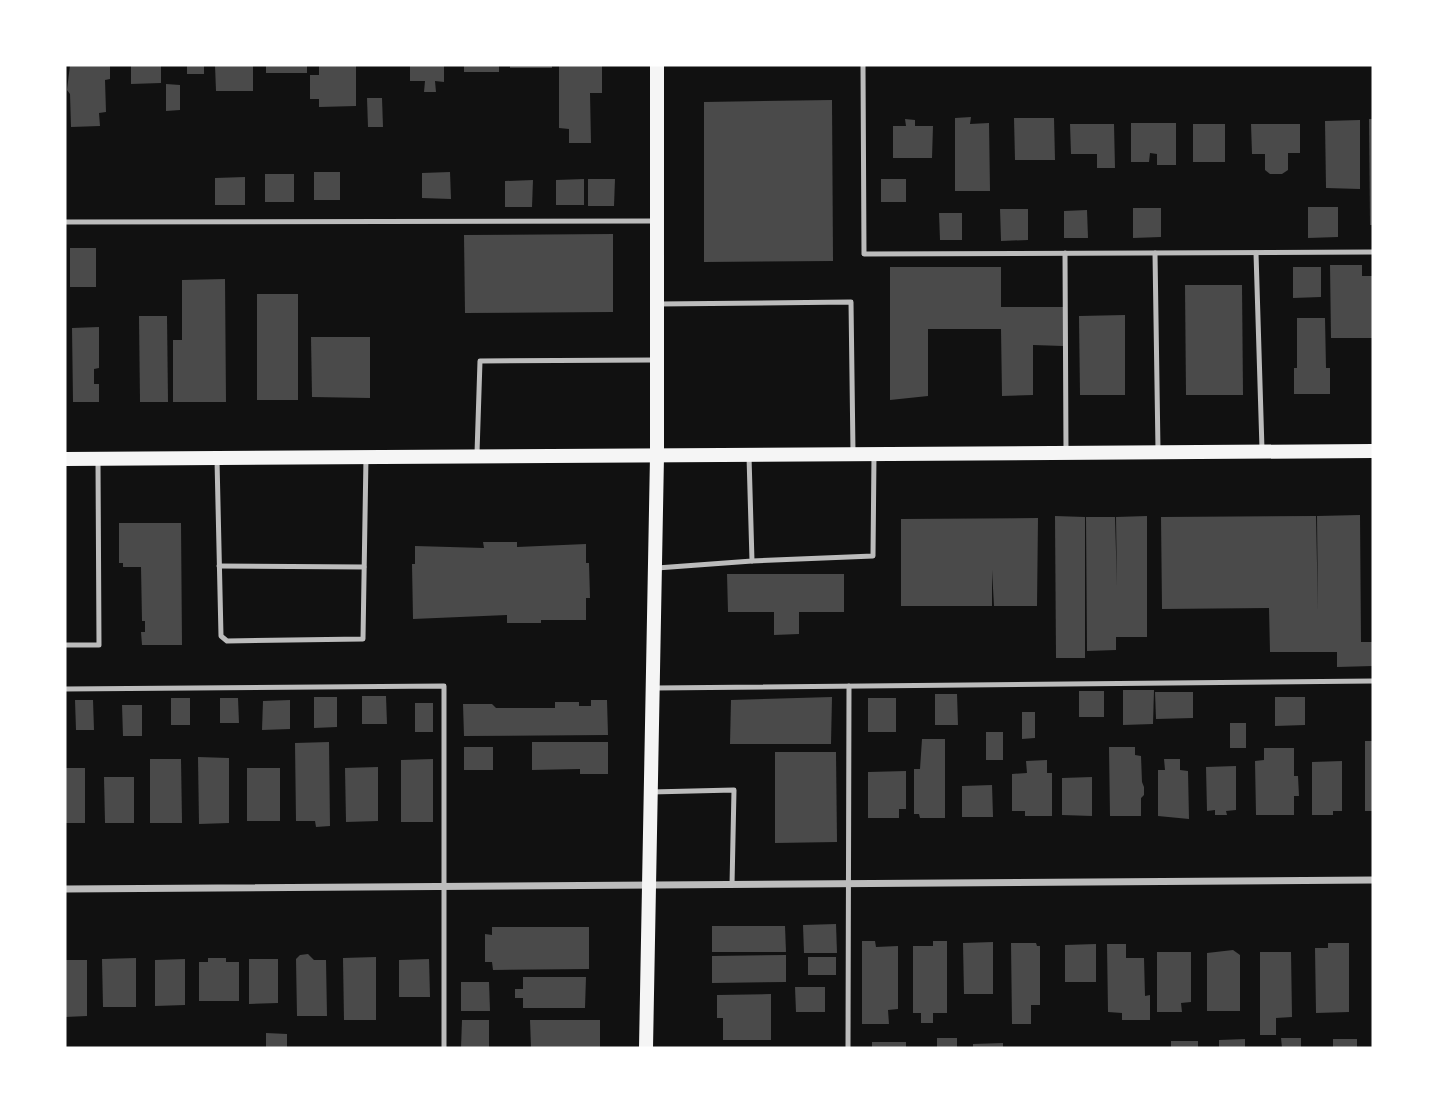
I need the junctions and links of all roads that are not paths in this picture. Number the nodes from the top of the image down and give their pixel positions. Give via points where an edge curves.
1 (657, 65) edge
2 (863, 65) edge
3 (657, 221) junction
4 (65, 222) edge
5 (1373, 252) edge
6 (1065, 253) junction
7 (1155, 253) junction
8 (1256, 253) junction
9 (658, 304) junction
10 (658, 360) junction
11 (1262, 452) junction
12 (1373, 452) edge
13 (1066, 453) junction
14 (1158, 453) junction
15 (874, 454) junction
16 (853, 455) junction
17 (657, 456) junction
18 (749, 456) junction
19 (366, 457) junction
20 (477, 457) junction
21 (217, 458) junction
22 (65, 459) edge
23 (98, 459) junction
24 (752, 561) junction
25 (219, 566) junction
26 (364, 568) junction
27 (654, 569) junction
28 (65, 645) edge
29 (1373, 681) edge
30 (849, 686) junction
31 (652, 688) junction
32 (65, 689) edge
33 (650, 792) junction
34 (1373, 880) edge
35 (849, 884) junction
36 (649, 885) junction
37 (732, 885) junction
38 (445, 886) junction
39 (65, 889) edge
40 (444, 1048) edge
41 (646, 1048) edge
42 (848, 1048) edge

1 - 3 main road
2 - 6 lane via 864,254
3 - 4 lane
3 - 9 main road
5 - 8 lane
6 - 7 lane
6 - 13 lane
7 - 8 lane
7 - 14 lane
8 - 11 lane
9 - 10 main road
9 - 16 lane via 851,302
10 - 17 main road
10 - 20 lane via 480,361
11 - 12 main road
11 - 14 main road
13 - 14 main road
13 - 15 main road
15 - 16 main road
15 - 24 lane via 873,556
16 - 18 main road
17 - 18 main road
17 - 20 main road
17 - 27 main road
18 - 24 lane
19 - 20 main road
19 - 21 main road
19 - 26 lane
21 - 23 main road
21 - 25 lane
22 - 23 main road
23 - 28 lane via 99,645
24 - 27 lane
25 - 26 lane
25 - 26 lane via 221,636 227,641 363,639
27 - 31 main road
29 - 30 lane
30 - 31 lane
30 - 35 lane
31 - 33 main road
32 - 38 lane via 444,686
33 - 36 main road
33 - 37 lane via 734,790
34 - 35 street
35 - 37 street
35 - 42 lane
36 - 37 street
36 - 38 street
36 - 41 main road
38 - 39 street
38 - 40 lane

